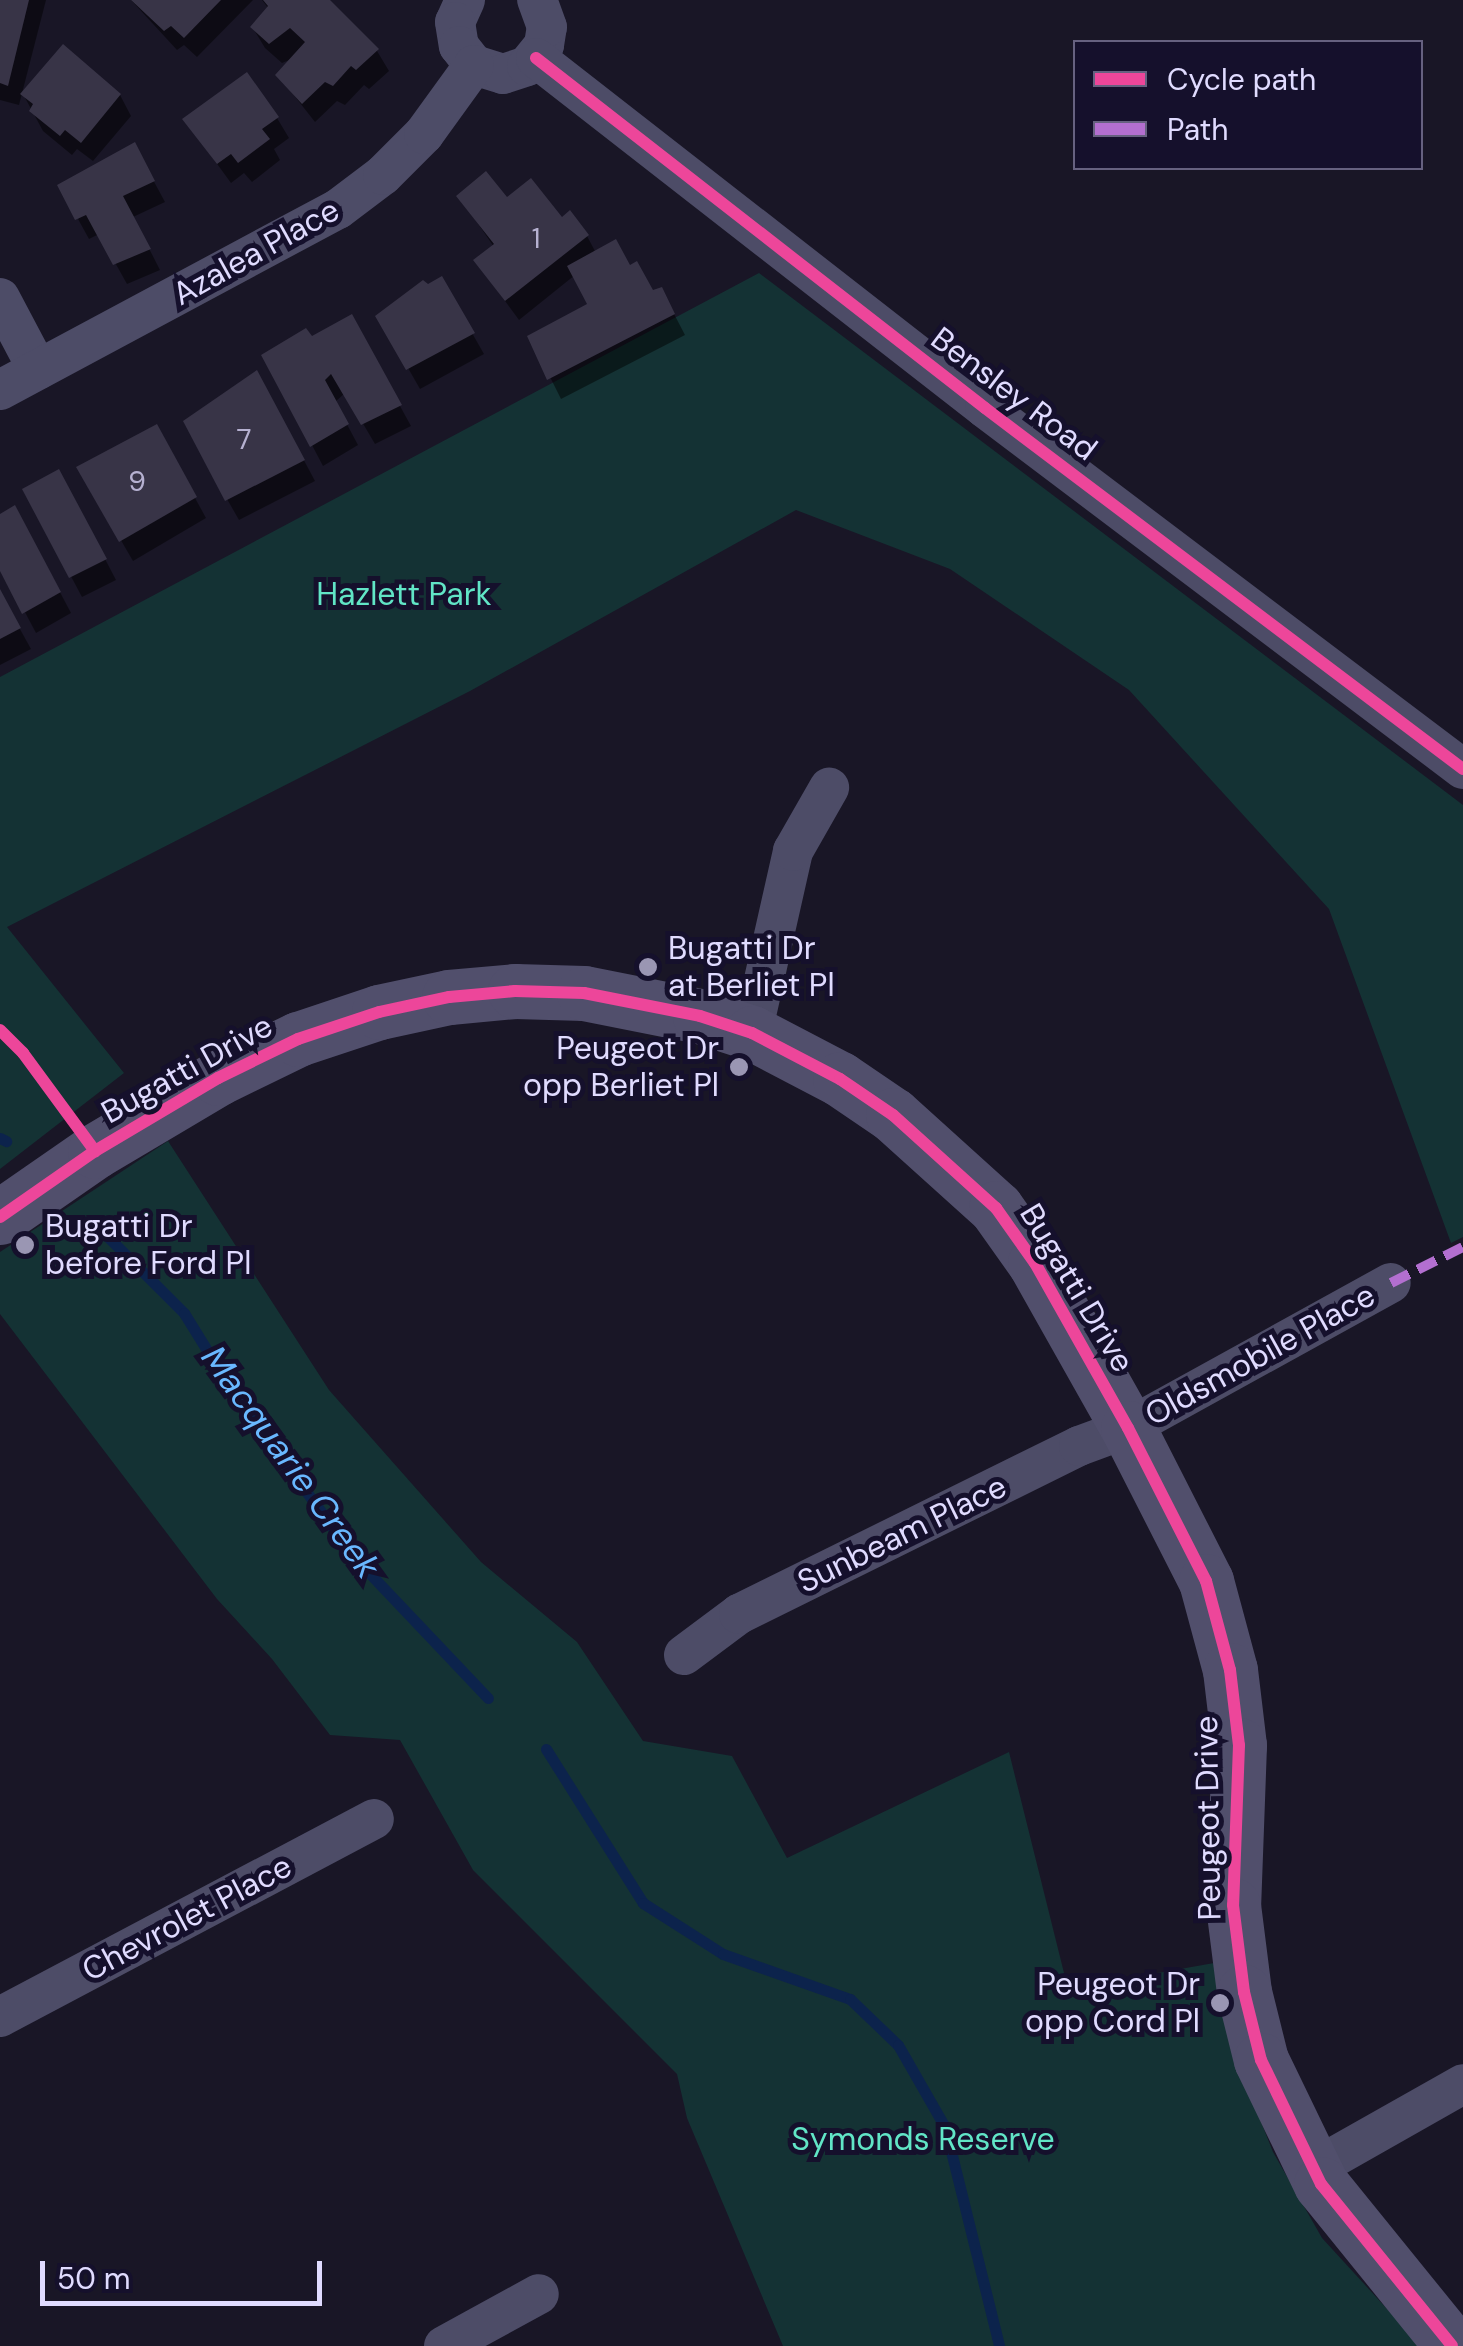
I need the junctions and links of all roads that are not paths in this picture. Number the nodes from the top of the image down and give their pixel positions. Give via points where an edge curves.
1 (465, 0) edge
2 (538, 0) edge
3 (536, 58) junction
4 (474, 65) junction
5 (0, 298) edge
6 (38, 370) junction
7 (0, 390) edge
8 (1463, 768) edge
9 (829, 788) dead end
10 (752, 1033) junction
11 (0, 1217) edge
12 (1391, 1283) dead end
13 (1128, 1428) junction
14 (684, 1656) dead end
15 (374, 1818) dead end
16 (0, 2017) edge
17 (1463, 2084) edge
18 (1313, 2169) junction
19 (539, 2294) dead end
20 (444, 2346) edge
21 (1452, 2346) edge

1 - 4 street via 455,34
2 - 3 street via 546,27
3 - 4 street via 502,74
3 - 8 street, Bensley Road
4 - 6 street, Azalea Place via 424,134 338,209
5 - 6 street
6 - 7 street, Azalea Place
9 - 10 street via 792,851
10 - 11 street, Bugatti Drive via 642,1002 584,994 465,996 380,1012 298,1039 218,1078
10 - 13 street, Bugatti Drive via 893,1115 996,1208 1035,1263
12 - 13 street, Oldsmobile Place
13 - 14 street, Sunbeam Place via 739,1614
13 - 18 street, Peugeot Drive via 1206,1582 1230,1670 1239,1745 1234,1905 1244,1992 1261,2060
15 - 16 street, Chevrolet Place
17 - 18 street
18 - 21 street, Peugeot Drive
19 - 20 street

